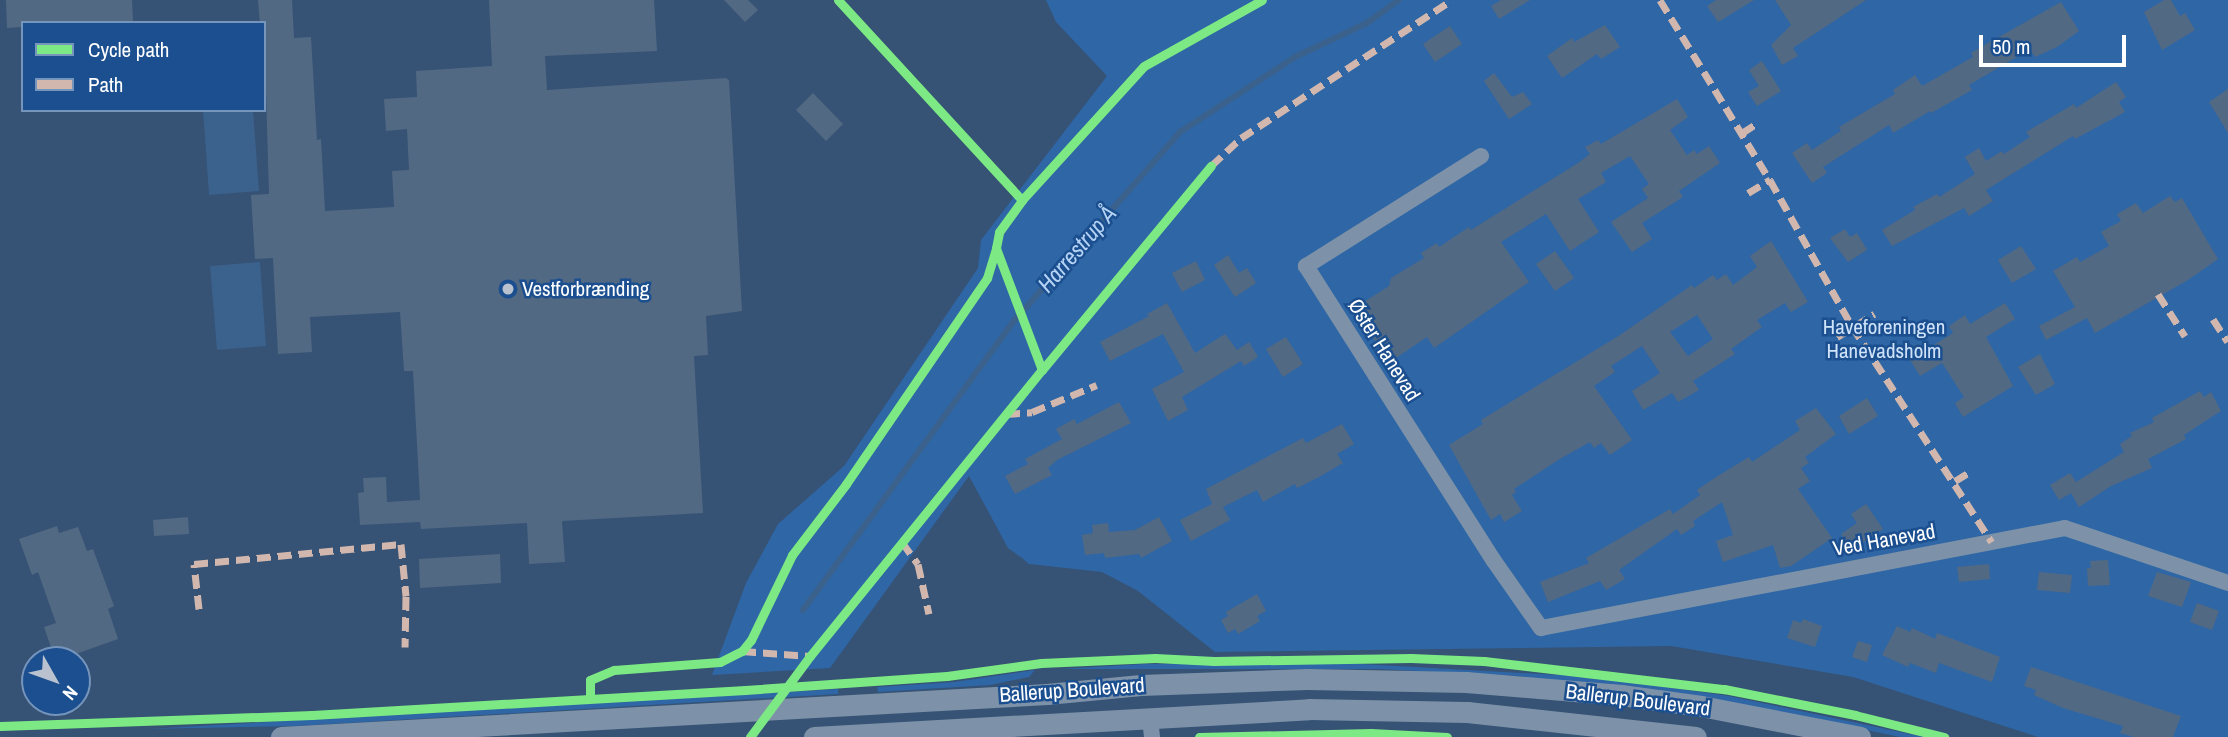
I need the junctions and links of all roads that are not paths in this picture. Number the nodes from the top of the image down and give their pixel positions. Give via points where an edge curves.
1 (1481, 156) dead end
2 (2228, 583) edge
3 (1541, 628) joint
4 (1151, 727) edge
5 (281, 737) edge
6 (814, 737) edge
7 (1696, 737) edge
8 (1860, 737) edge

1 - 3 street, Øster Hanevad via 1306,266
2 - 3 street, Ved Hanevad via 2065,528
4 - 6 street, Ballerup Boulevard
4 - 7 street, Ballerup Boulevard via 1309,709 1467,712
5 - 8 street, Ballerup Boulevard via 1307,679 1466,682 1621,695

